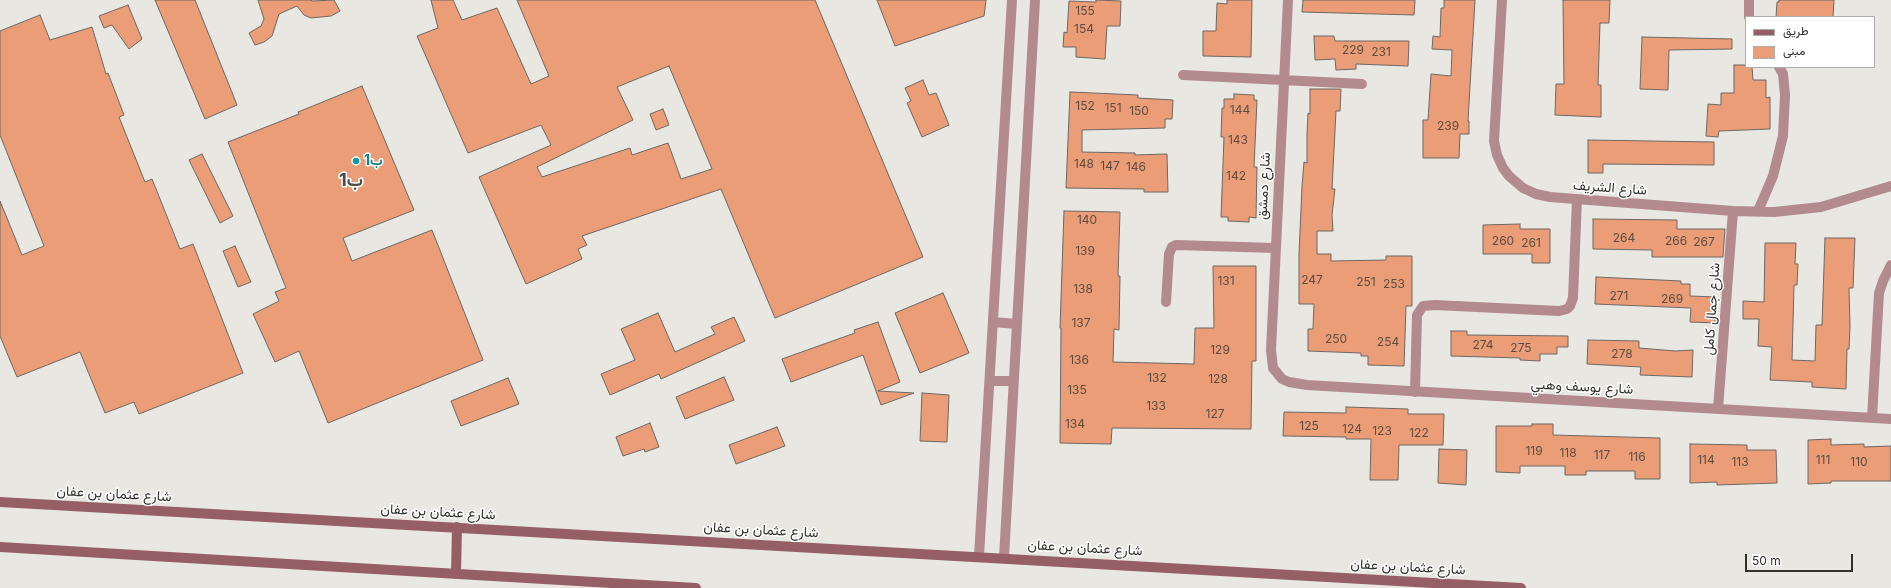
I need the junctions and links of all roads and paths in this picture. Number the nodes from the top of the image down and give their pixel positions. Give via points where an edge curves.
1 (1012, 0) edge
2 (1035, 0) edge
3 (1288, 0) edge
4 (1502, 0) edge
5 (1749, 0) edge
6 (1749, 16) edge
7 (1780, 68) edge
8 (1182, 75) dead end
9 (1284, 80) junction
10 (1362, 84) dead end
11 (1891, 186) edge
12 (1578, 199) junction
13 (1733, 210) junction
14 (1758, 211) junction
15 (1275, 248) junction
16 (1891, 265) edge
17 (1166, 302) dead end
18 (993, 322) junction
19 (1017, 324) junction
20 (1276, 373) joint
21 (990, 381) junction
22 (1014, 381) junction
23 (1415, 392) junction
24 (1718, 409) junction
25 (1872, 418) junction
26 (1891, 419) edge
27 (0, 502) edge
28 (457, 527) junction
29 (0, 547) edge
30 (979, 556) junction
31 (1004, 558) junction
32 (456, 574) junction
33 (1359, 583) edge
34 (696, 588) edge
35 (1521, 588) edge

1 - 18 street
2 - 19 street
3 - 9 street, شارع دمشق
4 - 12 street, شارع الشريف via 1494,127 1497,155 1509,176 1523,188 1550,197
5 - 6 street
7 - 14 street via 1785,95 1783,136 1774,176
8 - 9 street
9 - 10 street
9 - 15 street, شارع دمشق
11 - 14 street, شارع الشريف via 1821,207 1790,211
12 - 13 street, شارع الشريف
12 - 23 street via 1573,298 1570,306 1559,311 1424,306 1417,314
13 - 14 street, شارع الشريف
13 - 24 street, شارع جمال كامل
15 - 17 street via 1176,245 1169,254
15 - 20 street, شارع دمشق via 1270,355
16 - 25 street via 1879,293
18 - 19 street
18 - 21 street
19 - 22 street
20 - 23 street, شارع يوسف وهبي via 1282,379 1297,384
21 - 22 street
21 - 30 street
22 - 31 street
23 - 24 street, شارع يوسف وهبي
24 - 25 street, شارع يوسف وهبي
25 - 26 street, شارع يوسف وهبي
27 - 28 main road, شارع عثمان بن عفان
28 - 30 main road, شارع عثمان بن عفان
28 - 32 main road
29 - 32 main road
30 - 31 main road, شارع عثمان بن عفان
31 - 33 main road, شارع عثمان بن عفان
32 - 34 main road
33 - 35 main road, شارع عثمان بن عفان

